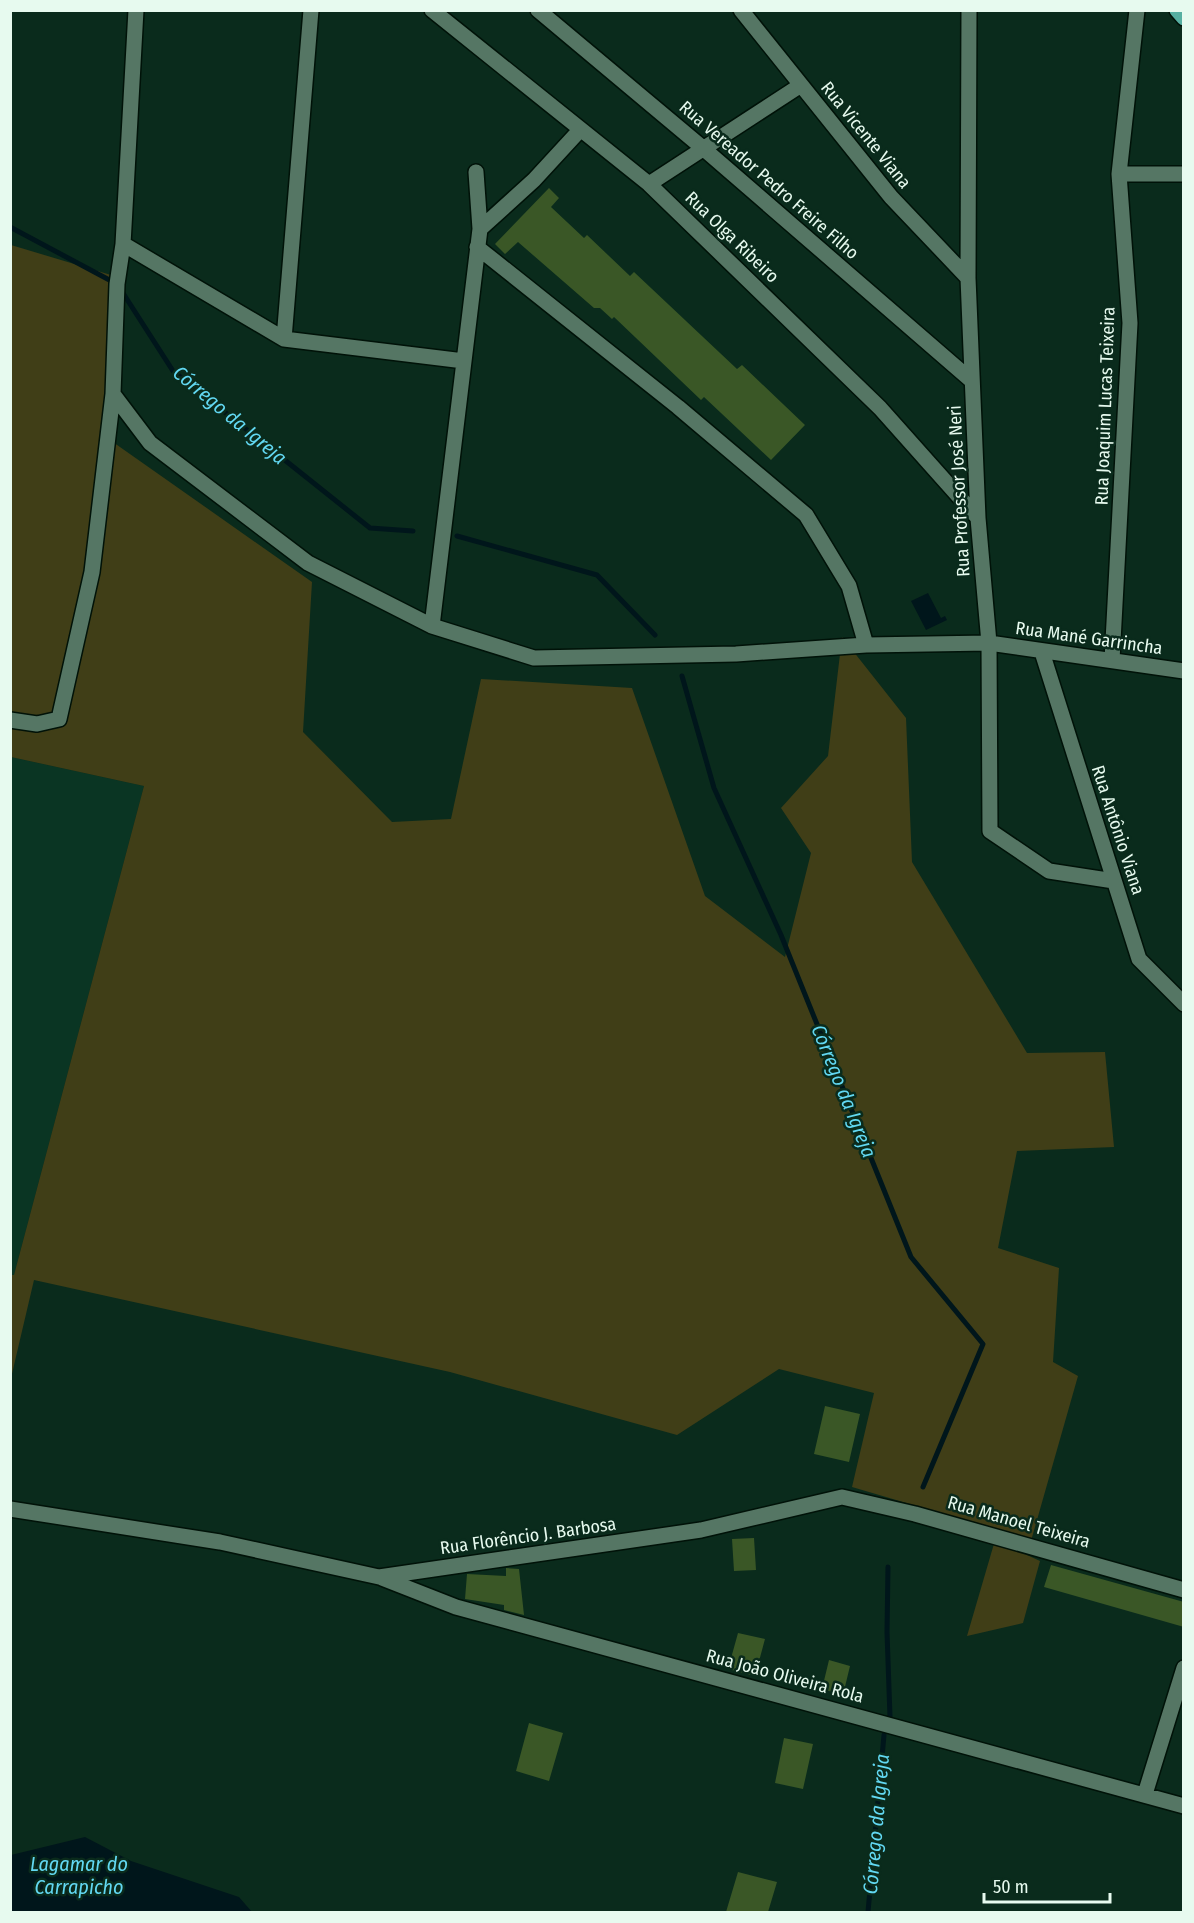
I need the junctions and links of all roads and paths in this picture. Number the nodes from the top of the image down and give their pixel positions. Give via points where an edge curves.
1 (136, 10) edge
2 (311, 10) edge
3 (432, 10) edge
4 (538, 10) edge
5 (741, 10) edge
6 (969, 10) edge
7 (1137, 10) edge
8 (1178, 10) edge
9 (1184, 18) edge
10 (801, 85) junction
11 (580, 130) junction
12 (704, 149) junction
13 (476, 172) dead end
14 (1119, 174) junction
15 (1184, 174) edge
16 (649, 184) junction
17 (480, 230) junction
18 (123, 244) junction
19 (477, 247) junction
20 (968, 278) junction
21 (284, 339) junction
22 (464, 361) junction
23 (972, 381) junction
24 (113, 394) junction
25 (978, 518) junction
26 (432, 626) junction
27 (989, 643) junction
28 (866, 645) junction
29 (1042, 652) junction
30 (1112, 660) junction
31 (1184, 671) edge
32 (10, 720) edge
33 (1114, 882) junction
34 (1184, 1004) edge
35 (842, 1497) joint
36 (10, 1509) edge
37 (379, 1577) junction
38 (1184, 1590) edge
39 (1184, 1668) edge
40 (1145, 1794) junction
41 (1184, 1806) edge

1 - 18 street
2 - 21 street
3 - 11 street, Rua Olga Ribeiro
4 - 12 street, Rua Vereador Pedro Freire Filho
5 - 10 street, Rua Vicente Viana
6 - 20 street, Rua Professor José Neri
7 - 14 street, Rua Joaquim Lucas Teixeira
8 - 9 main road
10 - 12 street
10 - 20 street, Rua Vicente Viana via 891,197
11 - 16 street, Rua Olga Ribeiro
11 - 17 street
12 - 16 street
12 - 23 street, Rua Vereador Pedro Freire Filho
13 - 17 street
14 - 15 street
14 - 30 street, Rua Joaquim Lucas Teixeira via 1130,323
16 - 25 street, Rua Olga Ribeiro via 880,408
17 - 19 street
18 - 21 street
18 - 24 street via 117,284
19 - 22 street
19 - 28 street via 806,515 849,586
20 - 23 street, Rua Professor José Neri
21 - 22 street
22 - 26 street
23 - 25 street, Rua Professor José Neri
24 - 26 street, Rua Mané Garrincha via 150,443 308,563
24 - 32 street via 92,572 59,719 37,723
25 - 27 street, Rua Professor José Neri
26 - 28 street, Rua Mané Garrincha via 534,658 736,654
27 - 28 street, Rua Mané Garrincha
27 - 29 street, Rua Mané Garrincha
27 - 33 street, Rua Professor José Neri via 990,831 1049,871
29 - 30 street, Rua Mané Garrincha
29 - 33 street, Rua Antônio Viana
30 - 31 street, Rua Mané Garrincha
33 - 34 street, Rua Antônio Viana via 1138,959
35 - 37 street, Rua Florêncio J. Barbosa via 701,1530
35 - 38 street, Rua Manoel Teixeira
36 - 37 street, Rua Florêncio J. Barbosa via 220,1542
37 - 40 street, Rua João Oliveira Rola via 456,1607
39 - 40 street
40 - 41 street, Rua João Oliveira Rola

